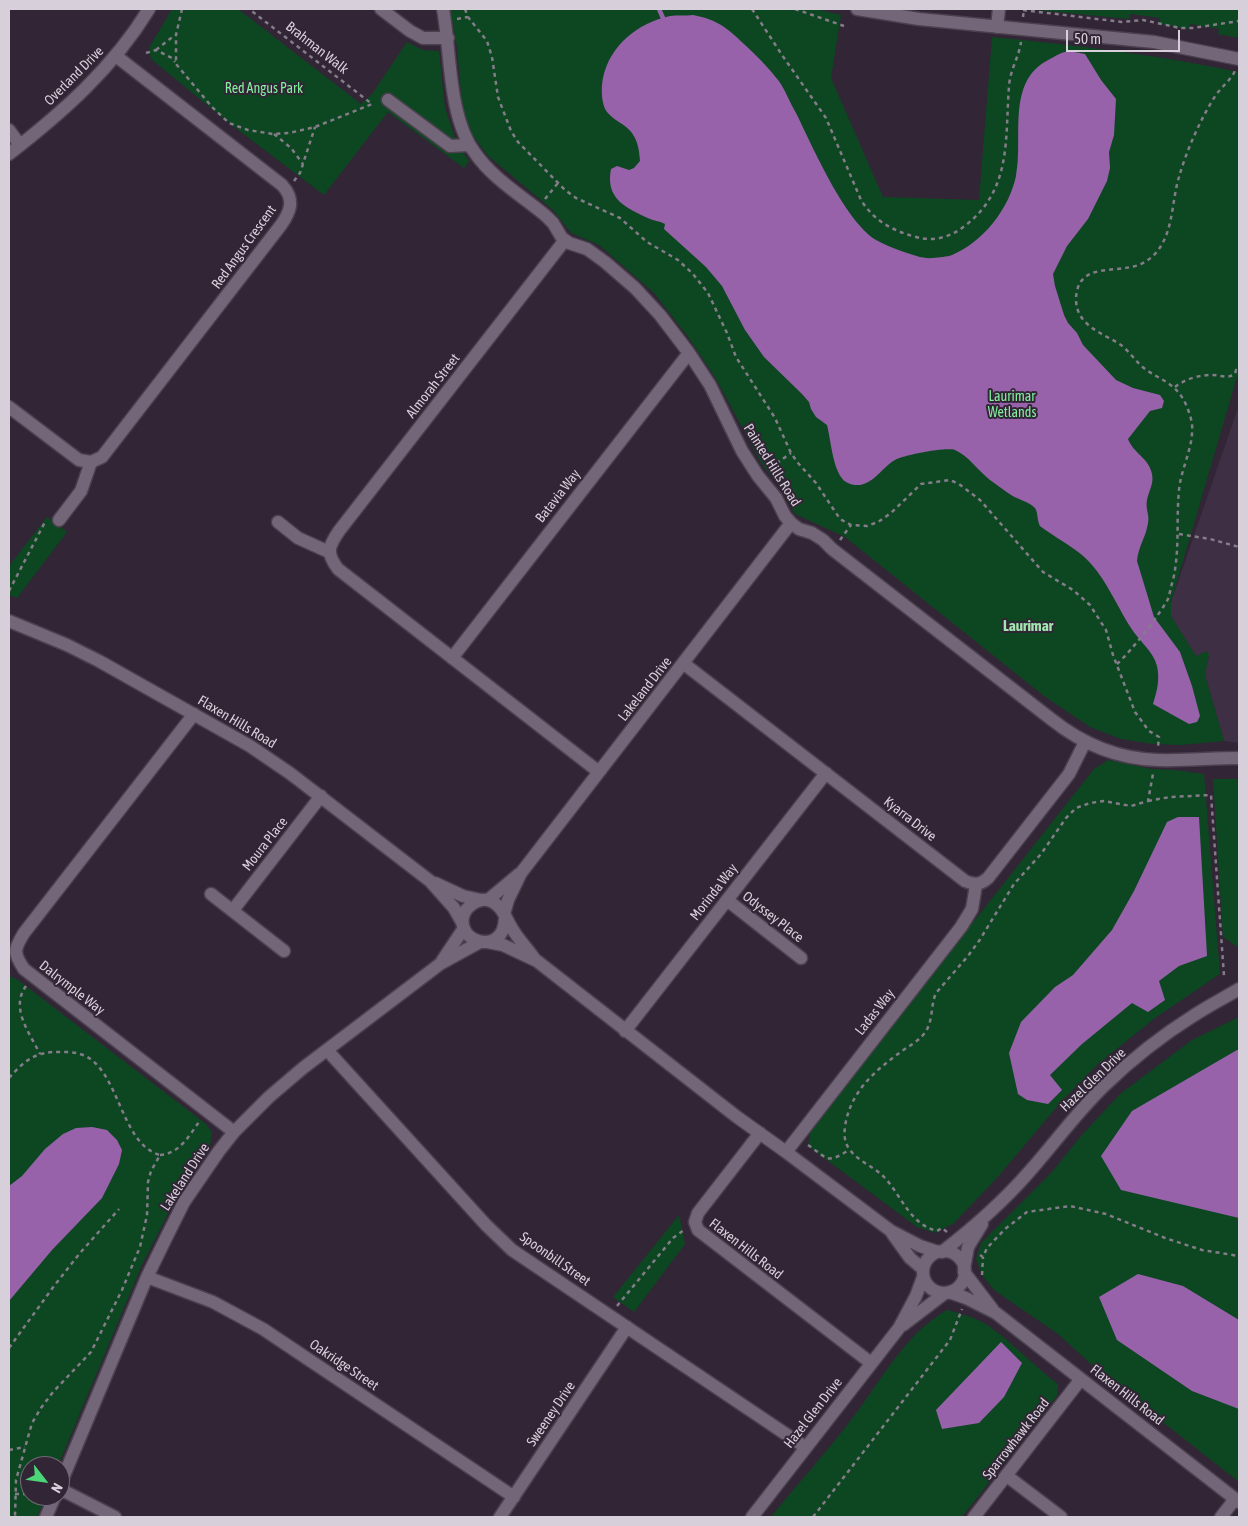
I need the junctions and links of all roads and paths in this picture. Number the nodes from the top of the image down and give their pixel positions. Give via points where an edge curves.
1 (149, 9) edge
2 (182, 9) edge
3 (249, 9) edge
4 (381, 9) edge
5 (443, 9) edge
6 (465, 9) edge
7 (752, 9) edge
8 (796, 9) edge
9 (857, 9) edge
10 (999, 9) edge
11 (1024, 9) edge
12 (1239, 20) edge
13 (844, 26) dead end
14 (997, 27) junction
15 (1023, 29) junction
16 (176, 35) junction
17 (448, 38) junction
18 (156, 50) junction
19 (146, 53) dead end
20 (116, 56) junction
21 (1238, 59) edge
22 (176, 64) junction
23 (388, 100) dead end
24 (315, 127) junction
25 (9, 130) edge
26 (273, 134) junction
27 (20, 145) junction
28 (470, 146) junction
29 (9, 154) edge
30 (303, 164) junction
31 (558, 183) junction
32 (288, 191) junction
33 (537, 209) junction
34 (565, 240) junction
35 (689, 353) junction
36 (1239, 371) edge
37 (1175, 387) junction
38 (9, 407) edge
39 (791, 453) junction
40 (91, 462) junction
41 (758, 476) junction
42 (53, 519) joint
43 (278, 522) dead end
44 (791, 523) junction
45 (1178, 534) junction
46 (1239, 547) edge
47 (329, 552) junction
48 (9, 591) edge
49 (9, 621) edge
50 (452, 658) junction
51 (683, 663) junction
52 (1117, 664) junction
53 (194, 714) junction
54 (1085, 742) junction
55 (1239, 758) edge
56 (1157, 760) junction
57 (599, 772) junction
58 (826, 773) junction
59 (321, 796) junction
60 (1148, 801) junction
61 (522, 873) junction
62 (430, 880) junction
63 (976, 885) junction
64 (211, 894) dead end
65 (484, 900) junction
66 (727, 900) junction
67 (233, 910) junction
68 (505, 916) junction
69 (463, 926) junction
70 (484, 942) junction
71 (284, 951) dead end
72 (801, 958) dead end
73 (536, 961) junction
74 (13, 963) edge
75 (440, 964) junction
76 (32, 976) junction
77 (1224, 976) dead end
78 (1239, 989) edge
79 (625, 1031) junction
80 (327, 1050) junction
81 (40, 1054) junction
82 (9, 1078) edge
83 (207, 1112) junction
84 (234, 1132) junction
85 (760, 1133) junction
86 (798, 1137) junction
87 (849, 1150) junction
88 (786, 1152) junction
89 (160, 1154) junction
90 (119, 1209) dead end
91 (695, 1222) junction
92 (891, 1231) junction
93 (963, 1244) junction
94 (940, 1252) junction
95 (1239, 1256) edge
96 (983, 1257) junction
97 (964, 1270) junction
98 (923, 1273) junction
99 (148, 1277) junction
100 (975, 1285) junction
101 (947, 1293) junction
102 (966, 1298) junction
103 (996, 1313) junction
104 (611, 1316) junction
105 (628, 1328) junction
106 (899, 1328) junction
107 (9, 1348) edge
108 (871, 1363) junction
109 (1081, 1379) junction
110 (805, 1447) junction
111 (25, 1448) junction
112 (9, 1450) edge
113 (70, 1463) edge
114 (1007, 1476) junction
115 (70, 1492) edge
116 (15, 1494) junction
117 (20, 1494) edge
118 (514, 1497) junction
119 (1237, 1500) edge
120 (15, 1517) edge
121 (115, 1517) edge
122 (500, 1517) edge
123 (752, 1517) edge
124 (813, 1517) edge
125 (974, 1517) edge
126 (1061, 1517) edge
127 (1221, 1517) edge

1 - 20 street, Overland Drive
2 - 16 path
3 - 24 path, Brahman Walk via 372,104
4 - 17 street via 423,38
5 - 17 street, Painted Hills Road
6 - 31 path via 487,41 498,97 511,131
7 - 15 path via 826,118 868,211 891,228 921,238 938,239 961,229 990,200 997,187 1007,140 1009,84
8 - 13 path
9 - 14 street
10 - 14 street
11 - 12 path via 1122,22 1143,20 1180,28
11 - 15 path
14 - 15 street
15 - 21 street via 1154,42
16 - 18 path
16 - 22 path
17 - 28 street, Painted Hills Road via 456,111
18 - 19 path
18 - 22 path via 172,58
20 - 27 street, Overland Drive via 72,102
20 - 32 street
21 - 37 path via 1231,78 1212,100 1190,148 1179,176 1170,224 1162,244 1143,263 1089,274 1077,293 1077,308 1087,324 1123,346 1146,369
22 - 26 path via 229,123
23 - 28 street via 450,146
24 - 26 path
24 - 30 path
25 - 27 street
26 - 30 path via 284,140
27 - 29 street, Overland Drive
28 - 33 street, Painted Hills Road via 499,179
30 - 32 path
31 - 33 path
31 - 39 path via 576,198 620,218 647,242 678,260 693,274 708,292 736,358 775,418
32 - 40 street, Red Angus Crescent via 290,211 281,225 102,457
33 - 34 street, Painted Hills Road
34 - 35 street, Painted Hills Road via 594,253 635,288
34 - 47 street, Almorah Street via 339,531
35 - 41 street, Painted Hills Road via 710,385
35 - 50 street, Batavia Way
36 - 37 path via 1228,377 1202,376
37 - 45 path via 1184,400 1192,424 1189,452 1179,489
38 - 40 street via 74,457
39 - 41 path
39 - 52 path via 840,520 852,525 867,526 878,522 921,484 950,480 959,484 980,500 1043,572 1073,590 1090,605 1106,630
40 - 42 street via 81,490
41 - 44 street, Painted Hills Road
42 - 48 path
43 - 47 street via 298,538
44 - 51 street, Lakeland Drive
44 - 54 street, Painted Hills Road via 823,540 1058,725
45 - 46 path
45 - 52 path via 1177,563 1168,597
47 - 50 street via 338,569
49 - 53 street, Flaxen Hills Road via 75,649
50 - 57 street
51 - 57 street, Lakeland Drive
51 - 58 street, Kyarra Drive
52 - 56 path via 1135,712 1149,731 1159,737
53 - 59 street, Flaxen Hills Road via 250,746
53 - 74 street, Dalrymple Way via 24,933
54 - 56 street, Painted Hills Road via 1114,753
54 - 63 street via 1069,774 988,878
55 - 56 street, Painted Hills Road
56 - 60 path
57 - 61 street, Lakeland Drive
58 - 63 street, Kyarra Drive via 965,881
58 - 66 street, Morinda Way
59 - 62 street, Flaxen Hills Road
59 - 67 street, Moura Place
60 - 77 path via 1211,794
60 - 87 path via 1131,806 1090,802 1076,808 1066,818 1045,849 1014,884 968,956 936,993 930,1023 924,1034 880,1069 856,1094 844,1128 844,1140
61 - 65 street, Lakeland Drive
61 - 68 street, Lakeland Drive via 508,900
62 - 65 street, Flaxen Hills Road via 463,896
62 - 69 street, Flaxen Hills Road via 454,908
63 - 86 street, Ladas Way via 972,909 961,927
64 - 67 street
65 - 68 street via 495,903
65 - 69 street via 469,906
66 - 72 street, Odyssey Place
66 - 79 street, Morinda Way
67 - 71 street
68 - 70 street via 499,937
68 - 73 street
69 - 70 street via 473,940
69 - 75 street, Lakeland Drive
70 - 73 street via 503,945
70 - 75 street, Lakeland Drive
73 - 79 street
74 - 76 street, Dalrymple Way
75 - 80 street, Lakeland Drive
76 - 81 path via 20,994 18,1007
76 - 83 street, Dalrymple Way
78 - 93 street, Hazel Glen Drive via 1162,1037 1104,1086
79 - 85 street
80 - 84 street, Lakeland Drive via 269,1097
80 - 104 street, Spoonbill Street via 512,1250
81 - 82 path via 28,1058
81 - 89 path via 78,1053 91,1059 101,1069 140,1140 152,1152
83 - 84 street, Dalrymple Way
83 - 89 path via 175,1150
84 - 99 street, Lakeland Drive via 184,1202
85 - 88 street
85 - 91 street, Flaxen Hills Road via 698,1213
86 - 87 path via 826,1158 834,1158
86 - 88 street, Ladas Way
87 - 93 path via 885,1178 916,1220 937,1231 942,1228
88 - 92 street
89 - 111 path via 148,1182 147,1215 140,1247 122,1290 91,1352 68,1374 41,1408 32,1423
90 - 107 path via 80,1253
91 - 104 path via 673,1238
91 - 108 street, Flaxen Hills Road via 707,1239
92 - 94 street
92 - 98 street
93 - 94 street, Hazel Glen Drive
93 - 96 path
93 - 97 street, Hazel Glen Drive
94 - 97 street via 954,1254
94 - 98 street via 928,1259
95 - 96 path via 1194,1248 1106,1214 1070,1206 1027,1212 1005,1229
96 - 100 path via 984,1273
97 - 100 street, Flaxen Hills Road
97 - 101 street via 960,1285
98 - 101 street via 925,1282 934,1291
98 - 106 street, Hazel Glen Drive via 916,1296
99 - 113 street, Lakeland Drive
99 - 118 street, Oakridge Street via 212,1302 263,1329
100 - 103 street, Flaxen Hills Road
101 - 102 street, Flaxen Hills Road
101 - 106 street, Hazel Glen Drive
102 - 103 street, Flaxen Hills Road
102 - 124 path via 950,1340
103 - 109 street, Flaxen Hills Road
104 - 105 street, Spoonbill Street
105 - 110 street, Spoonbill Street
105 - 118 street, Sweeney Drive
106 - 108 street, Hazel Glen Drive
108 - 110 street, Hazel Glen Drive
109 - 114 street, Sparrowhawk Road
109 - 119 street, Flaxen Hills Road
110 - 123 street, Hazel Glen Drive
111 - 112 path
111 - 116 path
114 - 125 street, Sparrowhawk Road
114 - 126 street
115 - 121 street
116 - 117 path
116 - 120 path
118 - 122 street, Sweeney Drive
119 - 127 street

